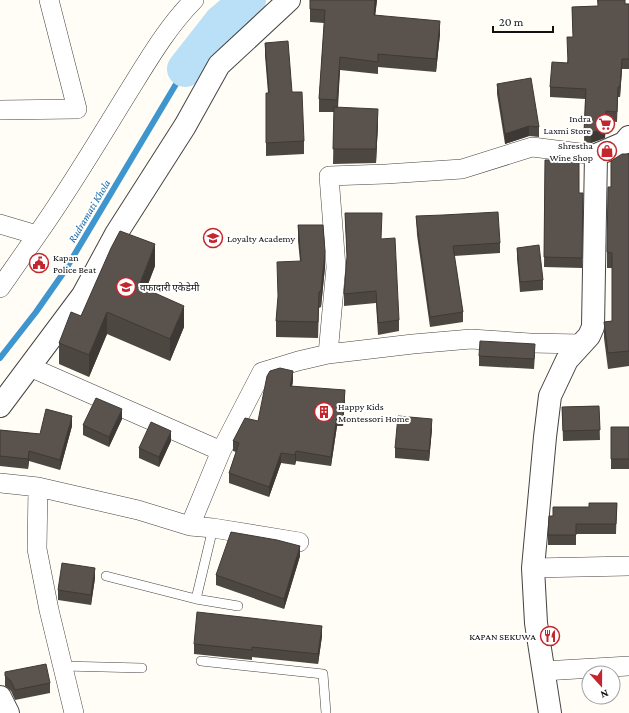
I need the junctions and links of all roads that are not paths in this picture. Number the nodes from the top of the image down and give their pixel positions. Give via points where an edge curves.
1 (49, 0) edge
2 (194, 0) edge
3 (289, 0) edge
4 (0, 110) edge
5 (629, 137) edge
6 (596, 155) junction
7 (0, 224) edge
8 (37, 235) junction
9 (0, 288) edge
10 (582, 344) junction
11 (328, 354) junction
12 (30, 367) junction
13 (0, 406) edge
14 (222, 451) junction
15 (0, 483) edge
16 (38, 487) junction
17 (190, 526) junction
18 (213, 528) junction
19 (299, 542) dead end
20 (629, 566) edge
21 (534, 568) junction
22 (106, 576) dead end
23 (196, 599) junction
24 (238, 606) dead end
25 (201, 661) dead end
26 (63, 666) junction
27 (629, 666) edge
28 (142, 668) dead end
29 (543, 671) junction
30 (0, 697) edge
31 (8, 713) edge
32 (74, 713) edge
33 (326, 713) edge
34 (550, 713) edge

1 - 4 street via 77,109
2 - 8 street via 147,62 60,203
3 - 12 street via 219,65 185,126 116,234 83,295
5 - 6 street via 624,143
6 - 10 street via 593,327
6 - 11 street via 532,147 462,169 329,176 336,267
7 - 8 street
8 - 9 street
10 - 11 street via 471,339
10 - 21 street via 567,360 550,396
11 - 14 street via 262,372
12 - 13 street
12 - 14 street
14 - 17 street
15 - 16 street
16 - 17 street via 138,510
16 - 26 street via 37,549
17 - 18 street
18 - 19 street
18 - 23 lane
20 - 21 street
21 - 29 street via 536,623
22 - 23 lane
23 - 24 lane
25 - 33 lane via 323,674
26 - 28 lane
26 - 32 street
27 - 29 street
29 - 34 street
30 - 31 street

